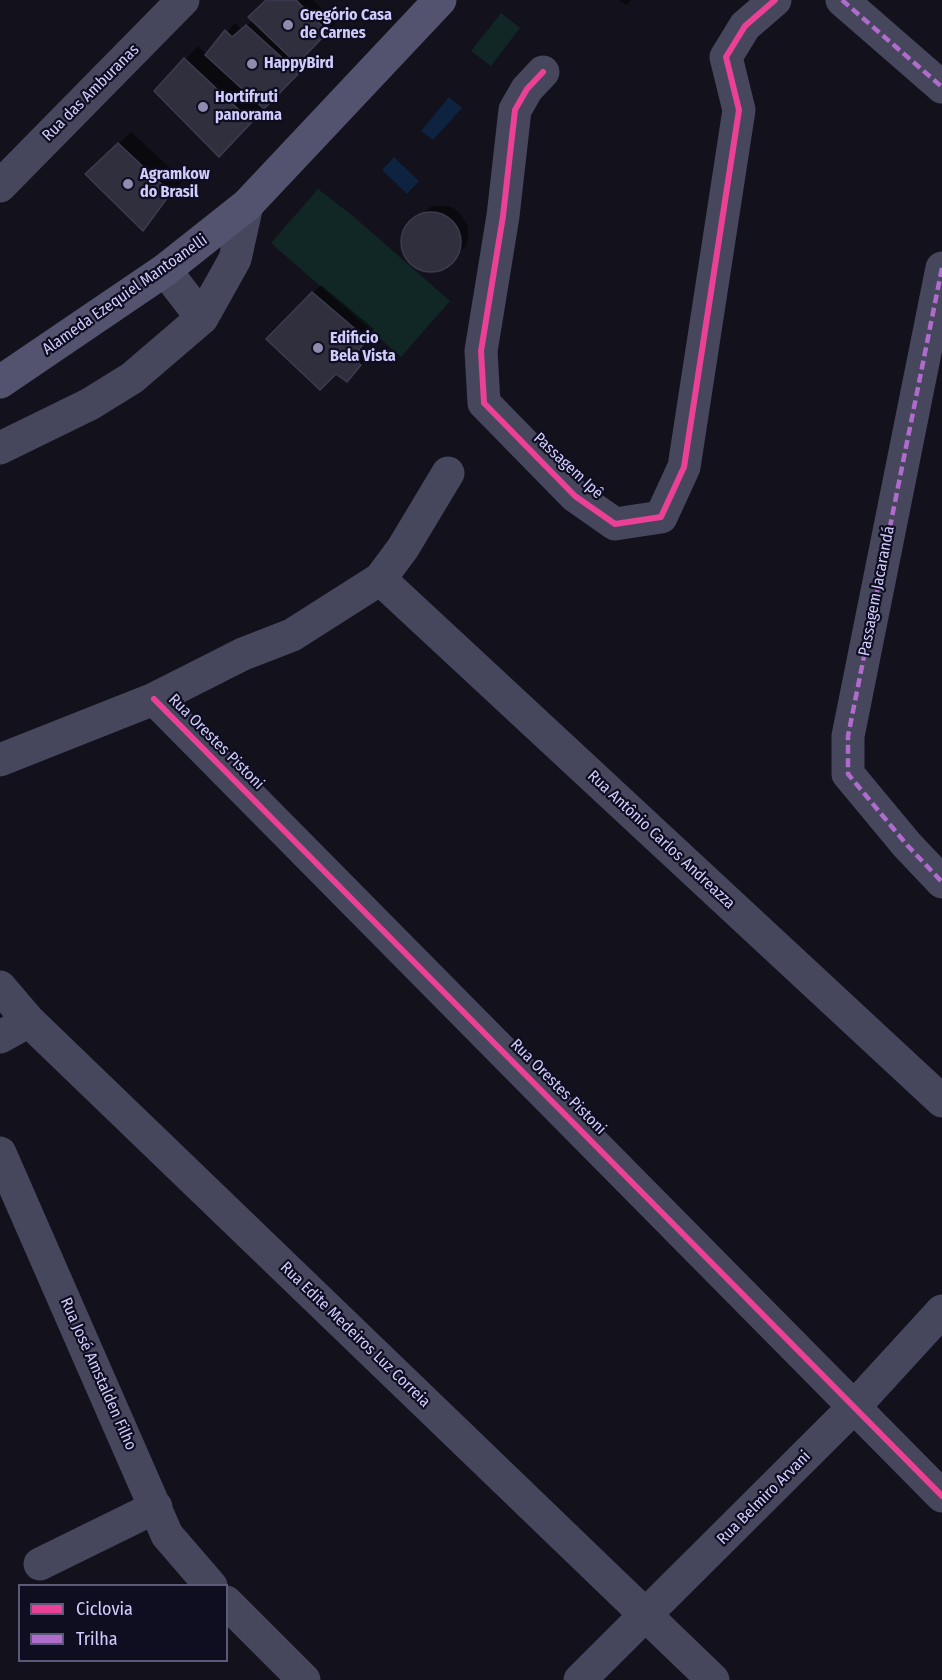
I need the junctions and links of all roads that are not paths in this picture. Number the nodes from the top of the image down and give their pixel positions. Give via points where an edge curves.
1 (183, 0) edge
2 (440, 0) edge
3 (775, 0) edge
4 (842, 0) edge
5 (543, 72) dead end
6 (942, 87) edge
7 (0, 186) edge
8 (247, 205) junction
9 (942, 268) edge
10 (165, 270) junction
11 (202, 318) junction
12 (1, 381) edge
13 (0, 448) edge
14 (448, 473) dead end
15 (380, 579) junction
16 (154, 699) junction
17 (0, 760) edge
18 (942, 882) edge
19 (0, 987) edge
20 (29, 1021) junction
21 (0, 1037) edge
22 (942, 1101) edge
23 (0, 1153) edge
24 (942, 1311) edge
25 (855, 1406) junction
26 (942, 1496) edge
27 (156, 1507) junction
28 (40, 1564) dead end
29 (209, 1584) edge
30 (228, 1604) edge
31 (646, 1615) junction
32 (304, 1680) edge
33 (580, 1680) edge
34 (713, 1680) edge

1 - 7 street, Rua das Amburanas
2 - 8 main road, Alameda Ezequiel Mantoanelli
3 - 5 street, Passagem Ipê via 745,26 726,57 739,110 684,467 661,518 615,524 575,496 484,403 481,351 515,110
4 - 6 street
8 - 10 main road, Alameda Ezequiel Mantoanelli
8 - 11 street via 235,259
9 - 18 street, Passagem Jacarandá via 848,736 848,774
10 - 11 street
10 - 12 main road, Alameda Ezequiel Mantoanelli
11 - 13 street via 132,378 90,404
14 - 15 street
15 - 16 street via 292,635 243,654
15 - 22 street, Rua Antônio Carlos Andreazza
16 - 17 street
16 - 25 street, Rua Orestes Pistoni
19 - 20 street, Rua Edite Medeiros Luz Correia
20 - 21 street
20 - 31 street, Rua Edite Medeiros Luz Correia
23 - 27 street, Rua José Amstalden Filho
24 - 25 street, Rua Belmiro Arvani
25 - 26 street, Rua Orestes Pistoni
25 - 31 street, Rua Belmiro Arvani
27 - 28 street
27 - 29 street, Rua José Amstalden Filho via 167,1535
30 - 32 street
31 - 33 street, Rua Belmiro Arvani
31 - 34 street, Rua Edite Medeiros Luz Correia

